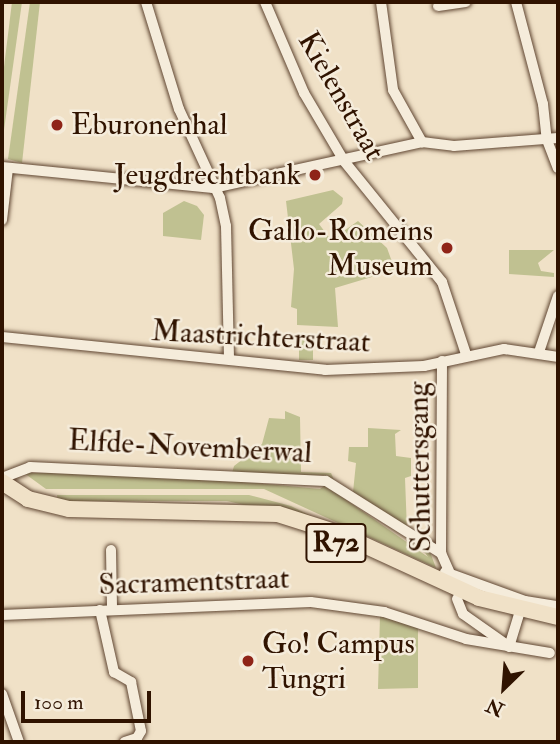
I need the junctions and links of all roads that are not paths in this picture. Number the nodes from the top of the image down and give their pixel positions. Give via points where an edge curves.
1 (146, 2) edge
2 (265, 2) edge
3 (381, 2) edge
4 (466, 2) edge
5 (516, 2) edge
6 (438, 6) dead end
7 (553, 139) edge
8 (422, 142) junction
9 (344, 161) junction
10 (5, 167) edge
11 (558, 168) edge
12 (213, 188) junction
13 (2, 220) edge
14 (558, 296) edge
15 (2, 337) edge
16 (539, 352) junction
17 (466, 354) junction
18 (558, 357) edge
19 (229, 359) junction
20 (442, 361) junction
21 (2, 480) edge
22 (253, 513) junction
23 (111, 550) dead end
24 (441, 553) junction
25 (449, 571) junction
26 (424, 575) junction
27 (457, 599) junction
28 (558, 606) edge
29 (106, 610) junction
30 (519, 614) junction
31 (2, 615) edge
32 (558, 617) edge
33 (558, 625) edge
34 (509, 647) junction
35 (556, 653) edge
36 (2, 694) edge
37 (137, 740) edge
38 (19, 742) edge
39 (125, 742) edge

1 - 12 street via 179,108
2 - 9 street, Kielenstraat via 304,93
3 - 8 street via 393,90
4 - 6 street
5 - 7 street
7 - 8 street via 454,146
7 - 11 street
8 - 9 street
9 - 12 street
9 - 17 street, Kielenstraat via 431,265 449,298
10 - 12 street
10 - 13 street
12 - 19 street via 226,226
14 - 16 street
15 - 19 street, Maastrichterstraat via 169,357
16 - 17 street, Maastrichterstraat via 504,349
16 - 18 street, Maastrichterstraat
17 - 20 street, Maastrichterstraat
19 - 20 street, Maastrichterstraat via 325,370 424,366
20 - 24 street, Schuttersgang
21 - 22 main road, Elfde-Novemberwal / R72 via 28,499 69,509
21 - 24 street, Elfde-Novemberwal via 30,467 326,481
22 - 26 main road, Elfde-Novemberwal / R72 via 278,514 326,528
22 - 27 main road, Elfde-Novemberwal / R72 via 348,547
23 - 29 street
24 - 25 street, Schuttersgang
25 - 26 street
25 - 28 street via 524,601
26 - 30 main road, R72
27 - 30 main road, R72
27 - 34 street via 463,614
29 - 31 street, Sacramentstraat
29 - 34 street, Sacramentstraat via 311,602 384,612 466,639
29 - 37 street via 114,673 131,682 141,731
30 - 32 main road, R72
30 - 33 main road, R72
30 - 34 street
34 - 35 street, Sacramentstraat
36 - 38 street
37 - 39 street

